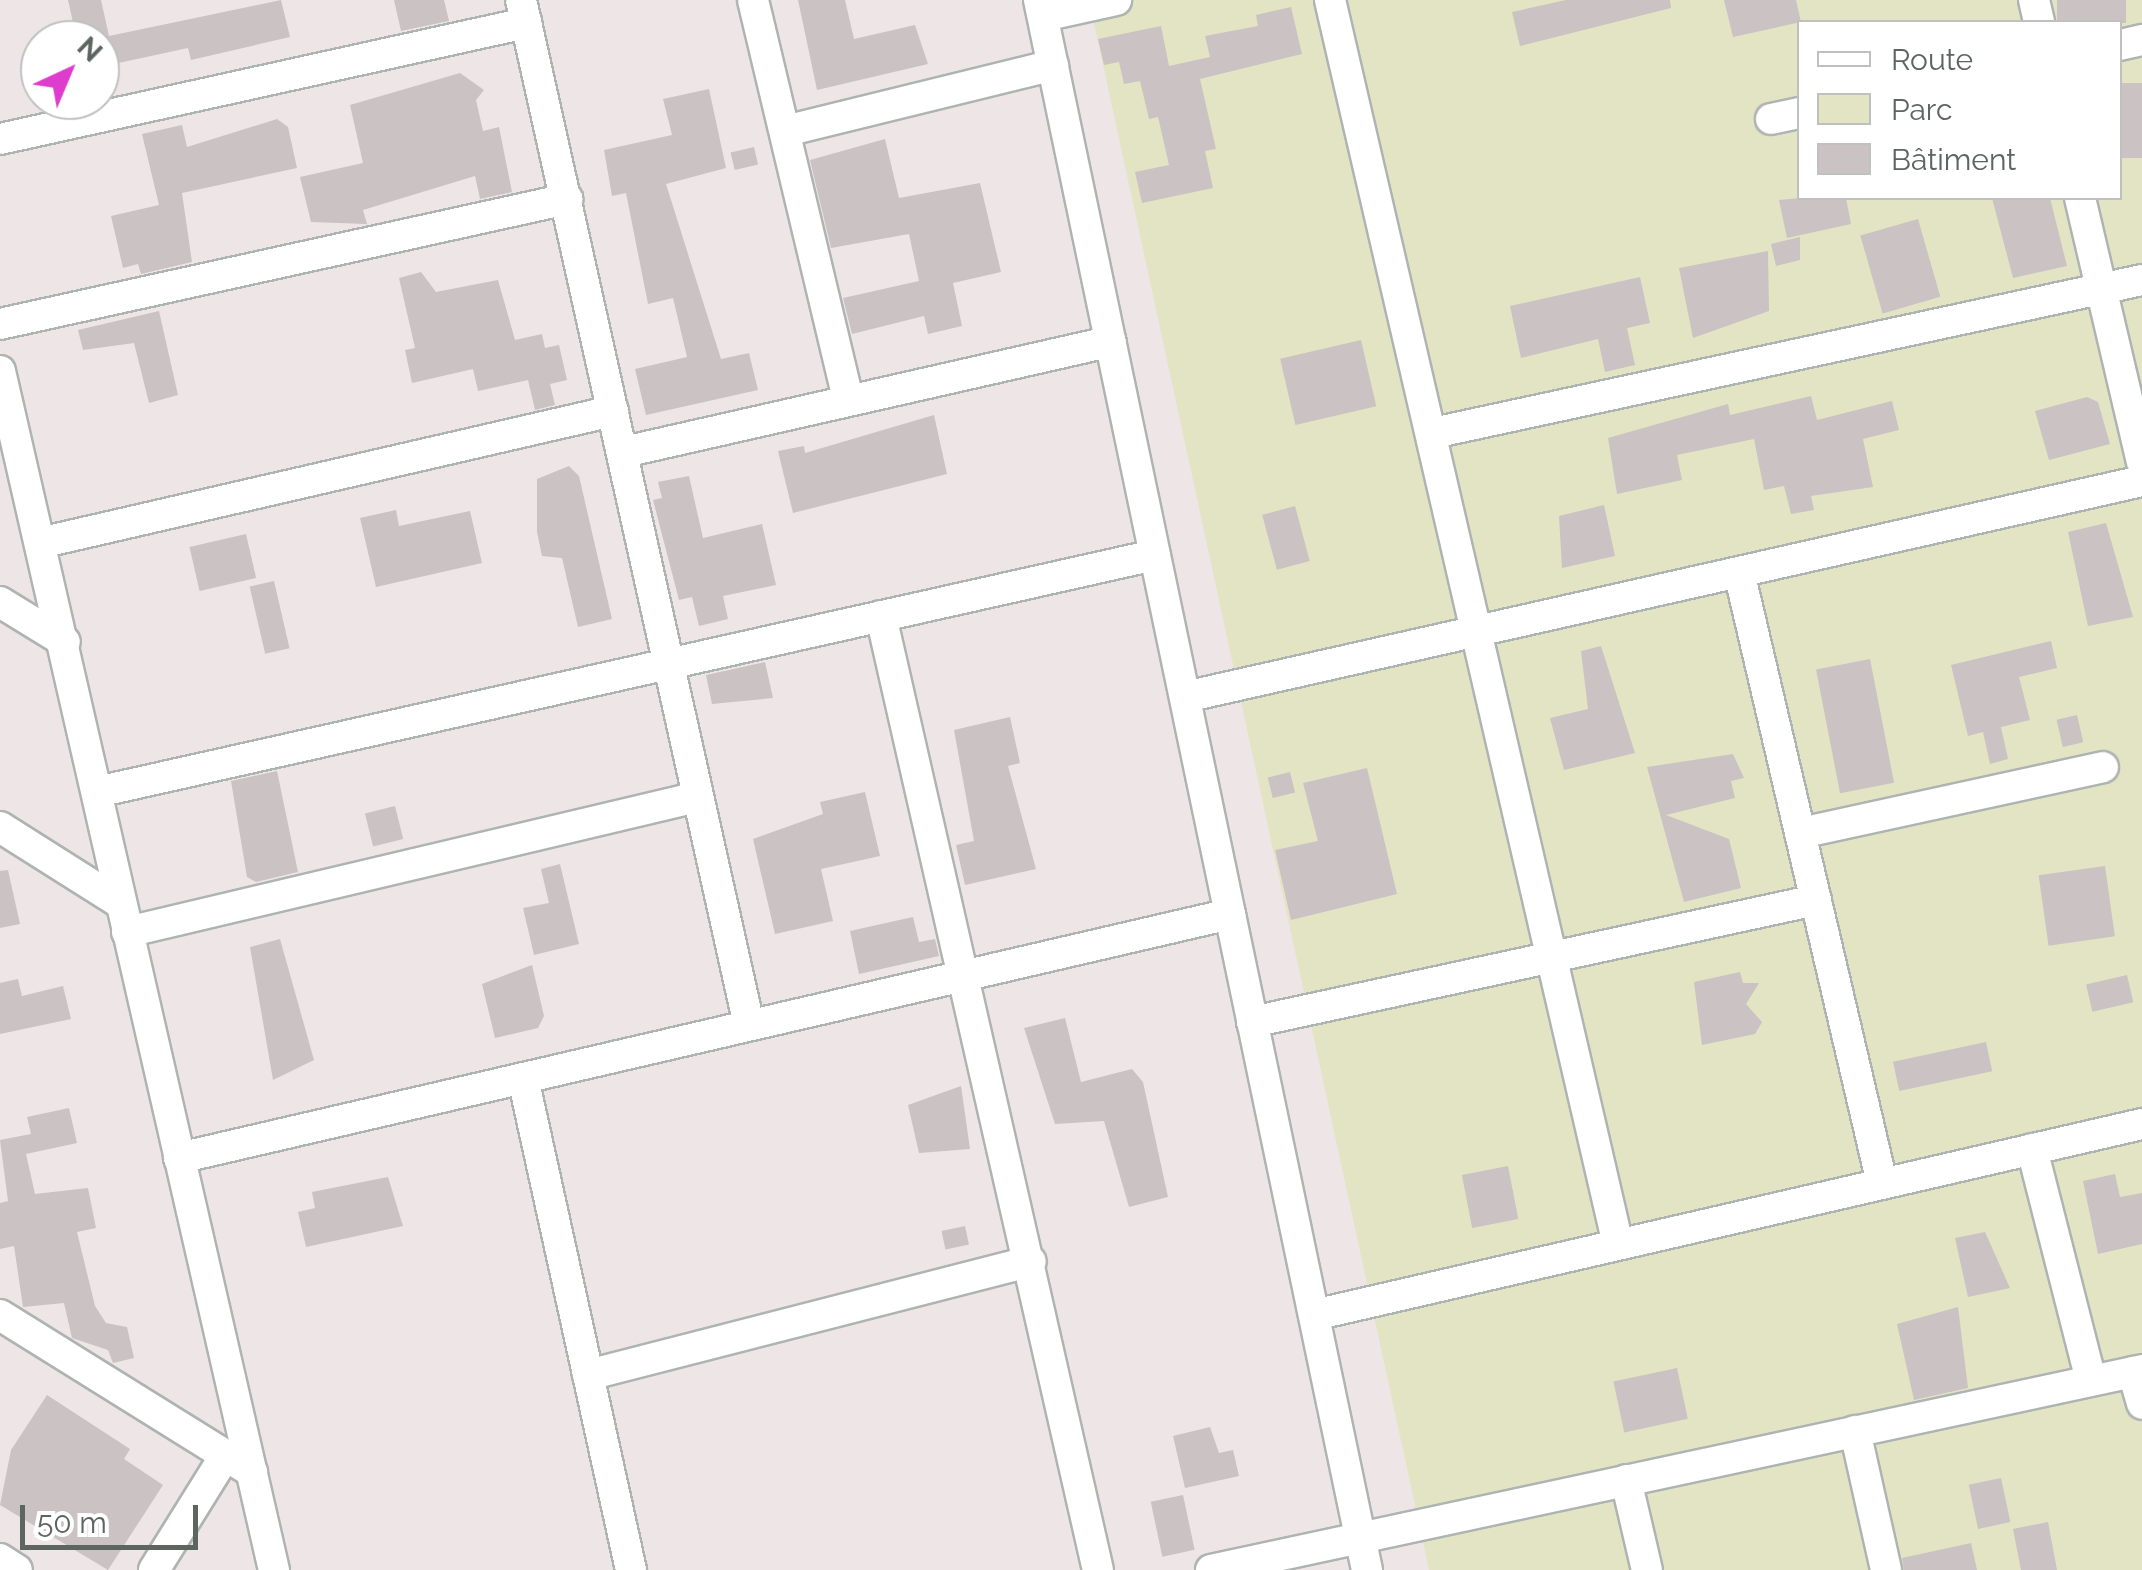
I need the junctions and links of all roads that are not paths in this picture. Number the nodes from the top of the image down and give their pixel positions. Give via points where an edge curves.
1 (753, 0) edge
2 (1116, 0) edge
3 (1330, 0) edge
4 (1041, 8) edge
5 (524, 12) edge
6 (1053, 66) junction
7 (785, 131) junction
8 (0, 140) edge
9 (567, 199) junction
10 (2080, 200) edge
11 (2142, 280) edge
12 (2101, 289) junction
13 (0, 324) edge
14 (1110, 341) junction
15 (0, 371) edge
16 (848, 400) junction
17 (613, 412) junction
18 (1433, 434) junction
19 (624, 452) junction
20 (2142, 463) edge
21 (2142, 480) edge
22 (44, 542) junction
23 (1155, 555) junction
24 (1740, 572) junction
25 (0, 602) edge
26 (881, 616) junction
27 (1477, 631) junction
28 (65, 642) junction
29 (667, 664) junction
30 (1185, 697) junction
31 (2103, 767) dead end
32 (96, 792) junction
33 (698, 797) junction
34 (0, 827) edge
35 (1801, 833) junction
36 (1816, 900) junction
37 (1230, 914) junction
38 (124, 917) junction
39 (1552, 957) junction
40 (969, 974) junction
41 (1252, 1022) junction
42 (749, 1026) junction
43 (523, 1078) junction
44 (2142, 1124) edge
45 (2032, 1149) junction
46 (179, 1158) junction
47 (1882, 1184) junction
48 (1618, 1244) junction
49 (1031, 1262) junction
50 (0, 1315) edge
51 (1314, 1315) junction
52 (2138, 1371) edge
53 (588, 1375) junction
54 (2091, 1381) junction
55 (2142, 1404) edge
56 (1856, 1431) junction
57 (225, 1456) junction
58 (252, 1472) junction
59 (1626, 1480) junction
60 (1360, 1537) junction
61 (0, 1559) edge
62 (17, 1570) edge
63 (154, 1570) edge
64 (274, 1570) edge
65 (631, 1570) edge
66 (1098, 1570) edge
67 (1210, 1570) edge
68 (1367, 1570) edge
69 (1647, 1570) edge
70 (1886, 1570) edge

1 - 7 street
2 - 4 street
3 - 18 street
4 - 6 street
5 - 8 street
5 - 9 street
6 - 7 street
6 - 14 street
7 - 16 street
9 - 13 street
9 - 17 street
10 - 12 street
11 - 12 street
12 - 18 street
12 - 20 street
14 - 16 street
14 - 23 street
15 - 22 street
16 - 19 street
17 - 19 street
17 - 22 street
18 - 27 street
19 - 29 street
21 - 24 street
22 - 28 street
23 - 26 street
23 - 30 street
24 - 27 street
24 - 35 street
25 - 28 street
26 - 29 street
26 - 40 street
27 - 30 street
27 - 39 street
28 - 32 street
29 - 32 street
29 - 33 street
30 - 37 street
31 - 35 street
32 - 38 street
33 - 38 street
33 - 42 street
34 - 38 street
35 - 36 street
36 - 39 street
36 - 47 street
37 - 40 street
37 - 41 street
38 - 46 street
39 - 41 street
39 - 48 street
40 - 42 street
40 - 49 street
41 - 51 street
42 - 43 street
43 - 46 street
43 - 53 street
44 - 45 street
45 - 47 street
45 - 54 street
46 - 58 street
47 - 48 street
48 - 51 street
49 - 53 street
49 - 66 street
50 - 57 street
51 - 60 street
52 - 54 street
52 - 55 street
53 - 65 street
54 - 56 street
56 - 59 street
56 - 70 street
57 - 58 street
57 - 63 street
58 - 64 street
59 - 60 street
59 - 69 street
60 - 67 street
60 - 68 street
61 - 62 street

